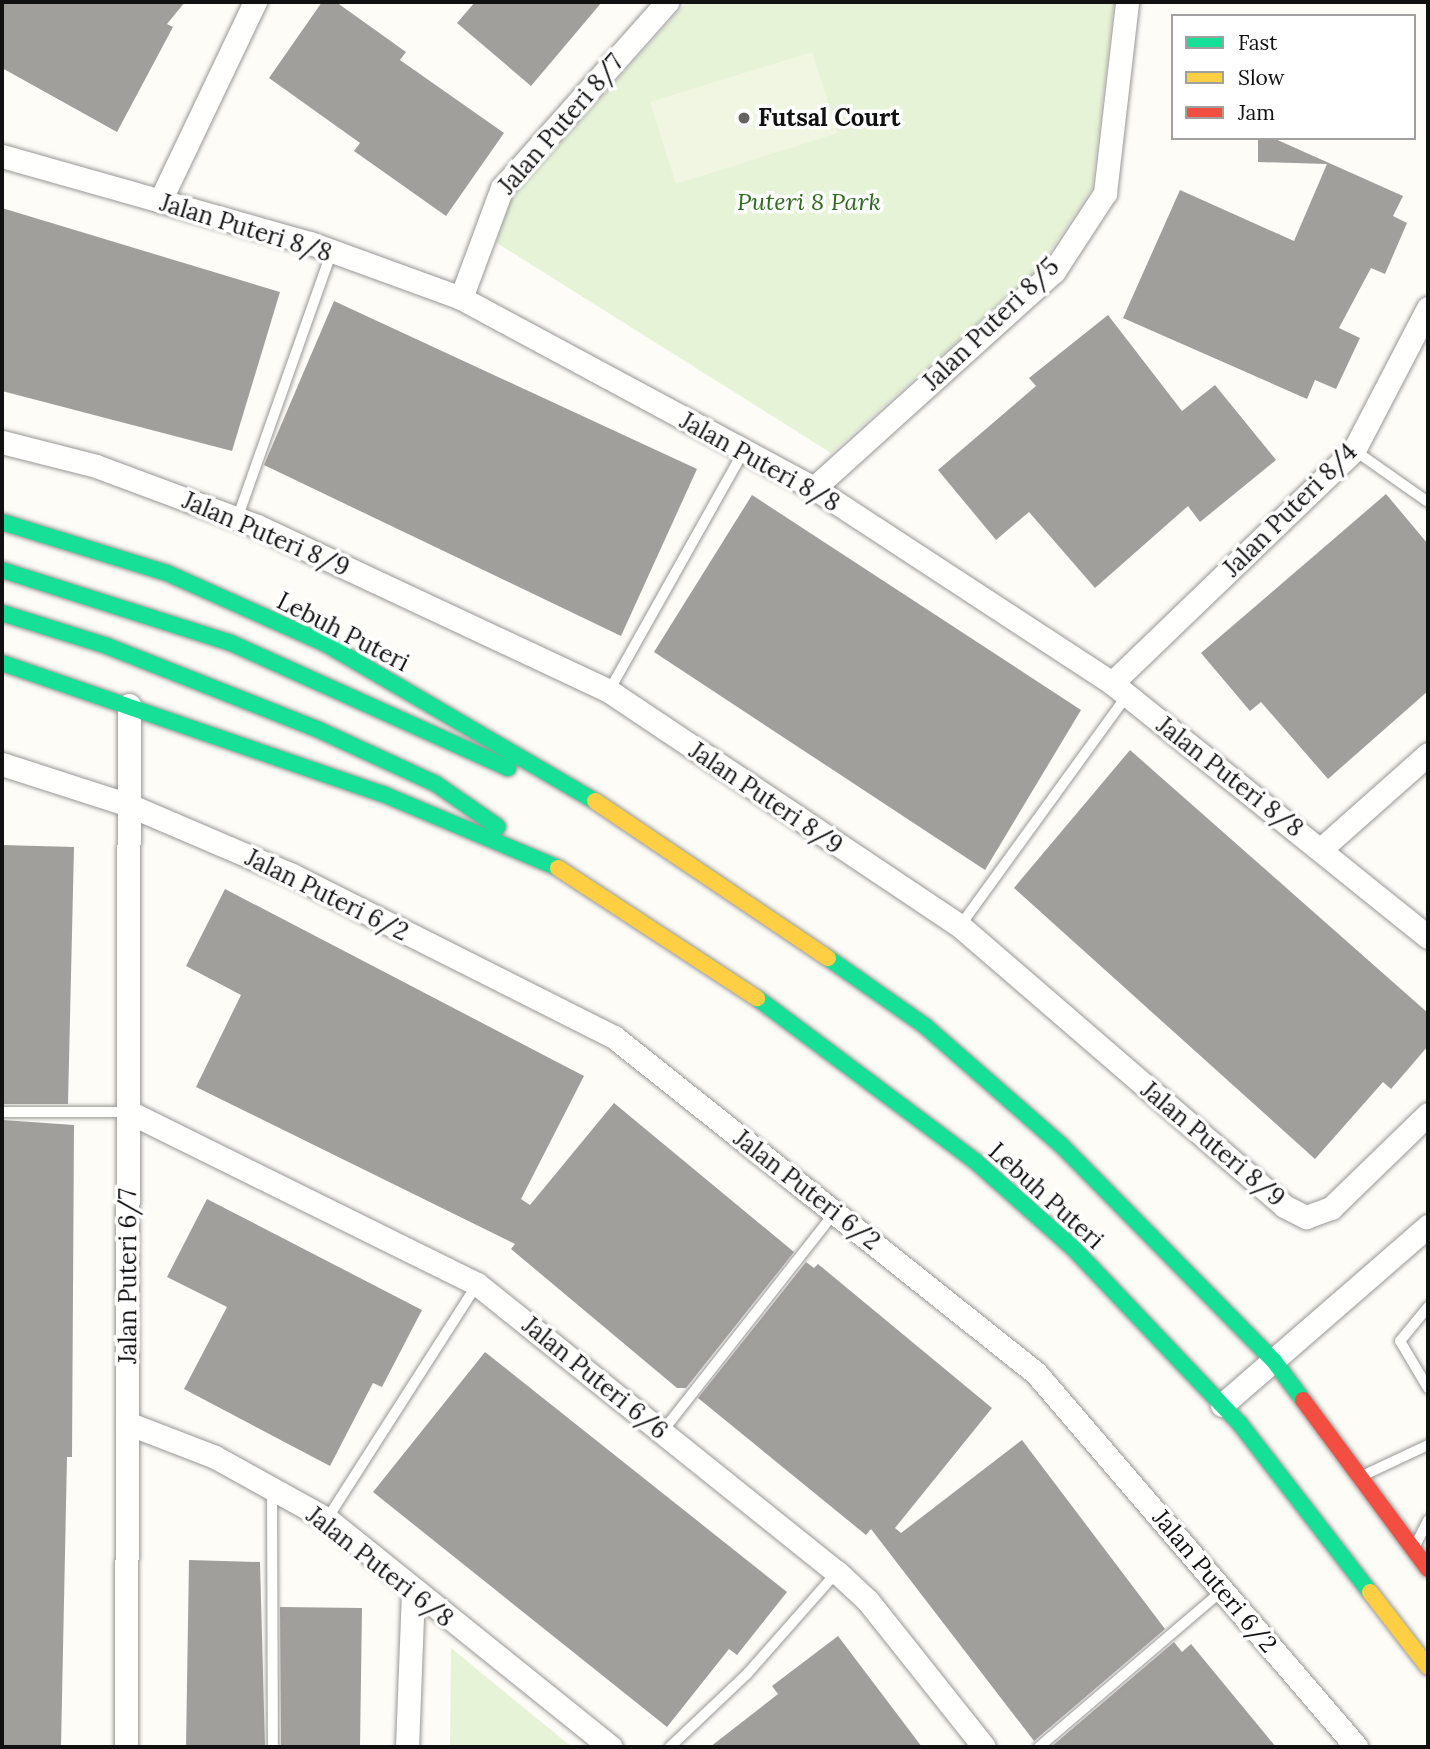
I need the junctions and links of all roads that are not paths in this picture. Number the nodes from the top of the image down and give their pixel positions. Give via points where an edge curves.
1 (255, 2) edge
2 (667, 2) edge
3 (1127, 2) edge
4 (2, 156) edge
5 (160, 201) junction
6 (331, 253) junction
7 (461, 298) junction
8 (1428, 308) edge
9 (2, 442) edge
10 (1354, 450) junction
11 (742, 454) junction
12 (814, 488) junction
13 (1428, 502) edge
14 (237, 519) junction
15 (2, 522) edge
16 (2, 570) edge
17 (2, 613) edge
18 (2, 663) edge
19 (1120, 689) junction
20 (609, 691) junction
21 (130, 705) junction
22 (1428, 754) edge
23 (2, 764) edge
24 (129, 805) junction
25 (642, 829) junction
26 (1321, 849) junction
27 (542, 858) junction
28 (960, 926) junction
29 (1428, 937) edge
30 (2, 1112) edge
31 (129, 1112) junction
32 (1428, 1114) edge
33 (835, 1212) junction
34 (1428, 1226) edge
35 (477, 1284) junction
36 (1428, 1307) edge
37 (1274, 1361) junction
38 (1428, 1388) edge
39 (1222, 1405) junction
40 (127, 1423) junction
41 (662, 1432) junction
42 (1428, 1444) edge
43 (1362, 1476) junction
44 (272, 1489) junction
45 (327, 1519) junction
46 (1428, 1520) edge
47 (1414, 1549) junction
48 (1428, 1569) edge
49 (837, 1572) junction
50 (1224, 1589) junction
51 (413, 1592) junction
52 (1428, 1667) edge
53 (126, 1747) edge
54 (273, 1747) edge
55 (407, 1747) edge
56 (611, 1747) edge
57 (670, 1747) edge
58 (984, 1747) edge
59 (1039, 1747) edge
60 (1356, 1747) edge

1 - 5 street
2 - 7 street, Jalan Puteri 8/7 via 502,188
3 - 12 street, Jalan Puteri 8/5 via 1105,193 1054,271
4 - 5 street, Jalan Puteri 8/8
5 - 6 street, Jalan Puteri 8/8
6 - 7 street, Jalan Puteri 8/8
6 - 14 lane
7 - 11 street, Jalan Puteri 8/8
8 - 10 street, Jalan Puteri 8/4
9 - 14 street, Jalan Puteri 8/9 via 96,466
10 - 13 lane
10 - 19 street, Jalan Puteri 8/4
11 - 12 street, Jalan Puteri 8/8
11 - 20 lane
12 - 19 street, Jalan Puteri 8/8
14 - 20 street, Jalan Puteri 8/9
15 - 25 main road, Lebuh Puteri via 167,573 326,644
16 - 25 main road, Lebuh Puteri via 231,643
17 - 27 main road, Lebuh Puteri via 107,646 320,730 436,784
18 - 21 main road, Lebuh Puteri
19 - 26 street, Jalan Puteri 8/8
19 - 28 lane
20 - 28 street, Jalan Puteri 8/9
21 - 24 street, Jalan Puteri 6/7
21 - 27 main road, Lebuh Puteri via 383,794
22 - 26 street
23 - 24 street, Jalan Puteri 6/2
24 - 31 street, Jalan Puteri 6/7
24 - 33 street, Jalan Puteri 6/2 via 292,874 614,1037
25 - 37 main road, Lebuh Puteri via 925,1026 1062,1146
26 - 29 street, Jalan Puteri 8/8
27 - 39 main road, Lebuh Puteri via 719,971 975,1161 1073,1248
28 - 32 street, Jalan Puteri 8/9 via 1284,1206 1306,1217 1331,1208
30 - 31 lane
31 - 35 street, Jalan Puteri 6/6
31 - 40 street, Jalan Puteri 6/7
33 - 41 lane
33 - 50 street, Jalan Puteri 6/2 via 1036,1373
34 - 37 street
35 - 41 street, Jalan Puteri 6/6
35 - 45 lane
36 - 38 lane via 1400,1341
37 - 39 street
37 - 43 main road, Lebuh Puteri
39 - 52 main road, Lebuh Puteri
40 - 44 street, Jalan Puteri 6/8 via 215,1457
40 - 53 street, Jalan Puteri 6/7
41 - 49 street, Jalan Puteri 6/6
42 - 43 lane
43 - 47 main road, Lebuh Puteri
44 - 45 street, Jalan Puteri 6/8
44 - 54 lane
45 - 51 street, Jalan Puteri 6/8
46 - 47 lane
47 - 48 main road, Lebuh Puteri
49 - 57 lane via 747,1674
49 - 58 street, Jalan Puteri 6/6
50 - 59 lane
50 - 60 street, Jalan Puteri 6/2
51 - 55 street
51 - 56 street, Jalan Puteri 6/8

